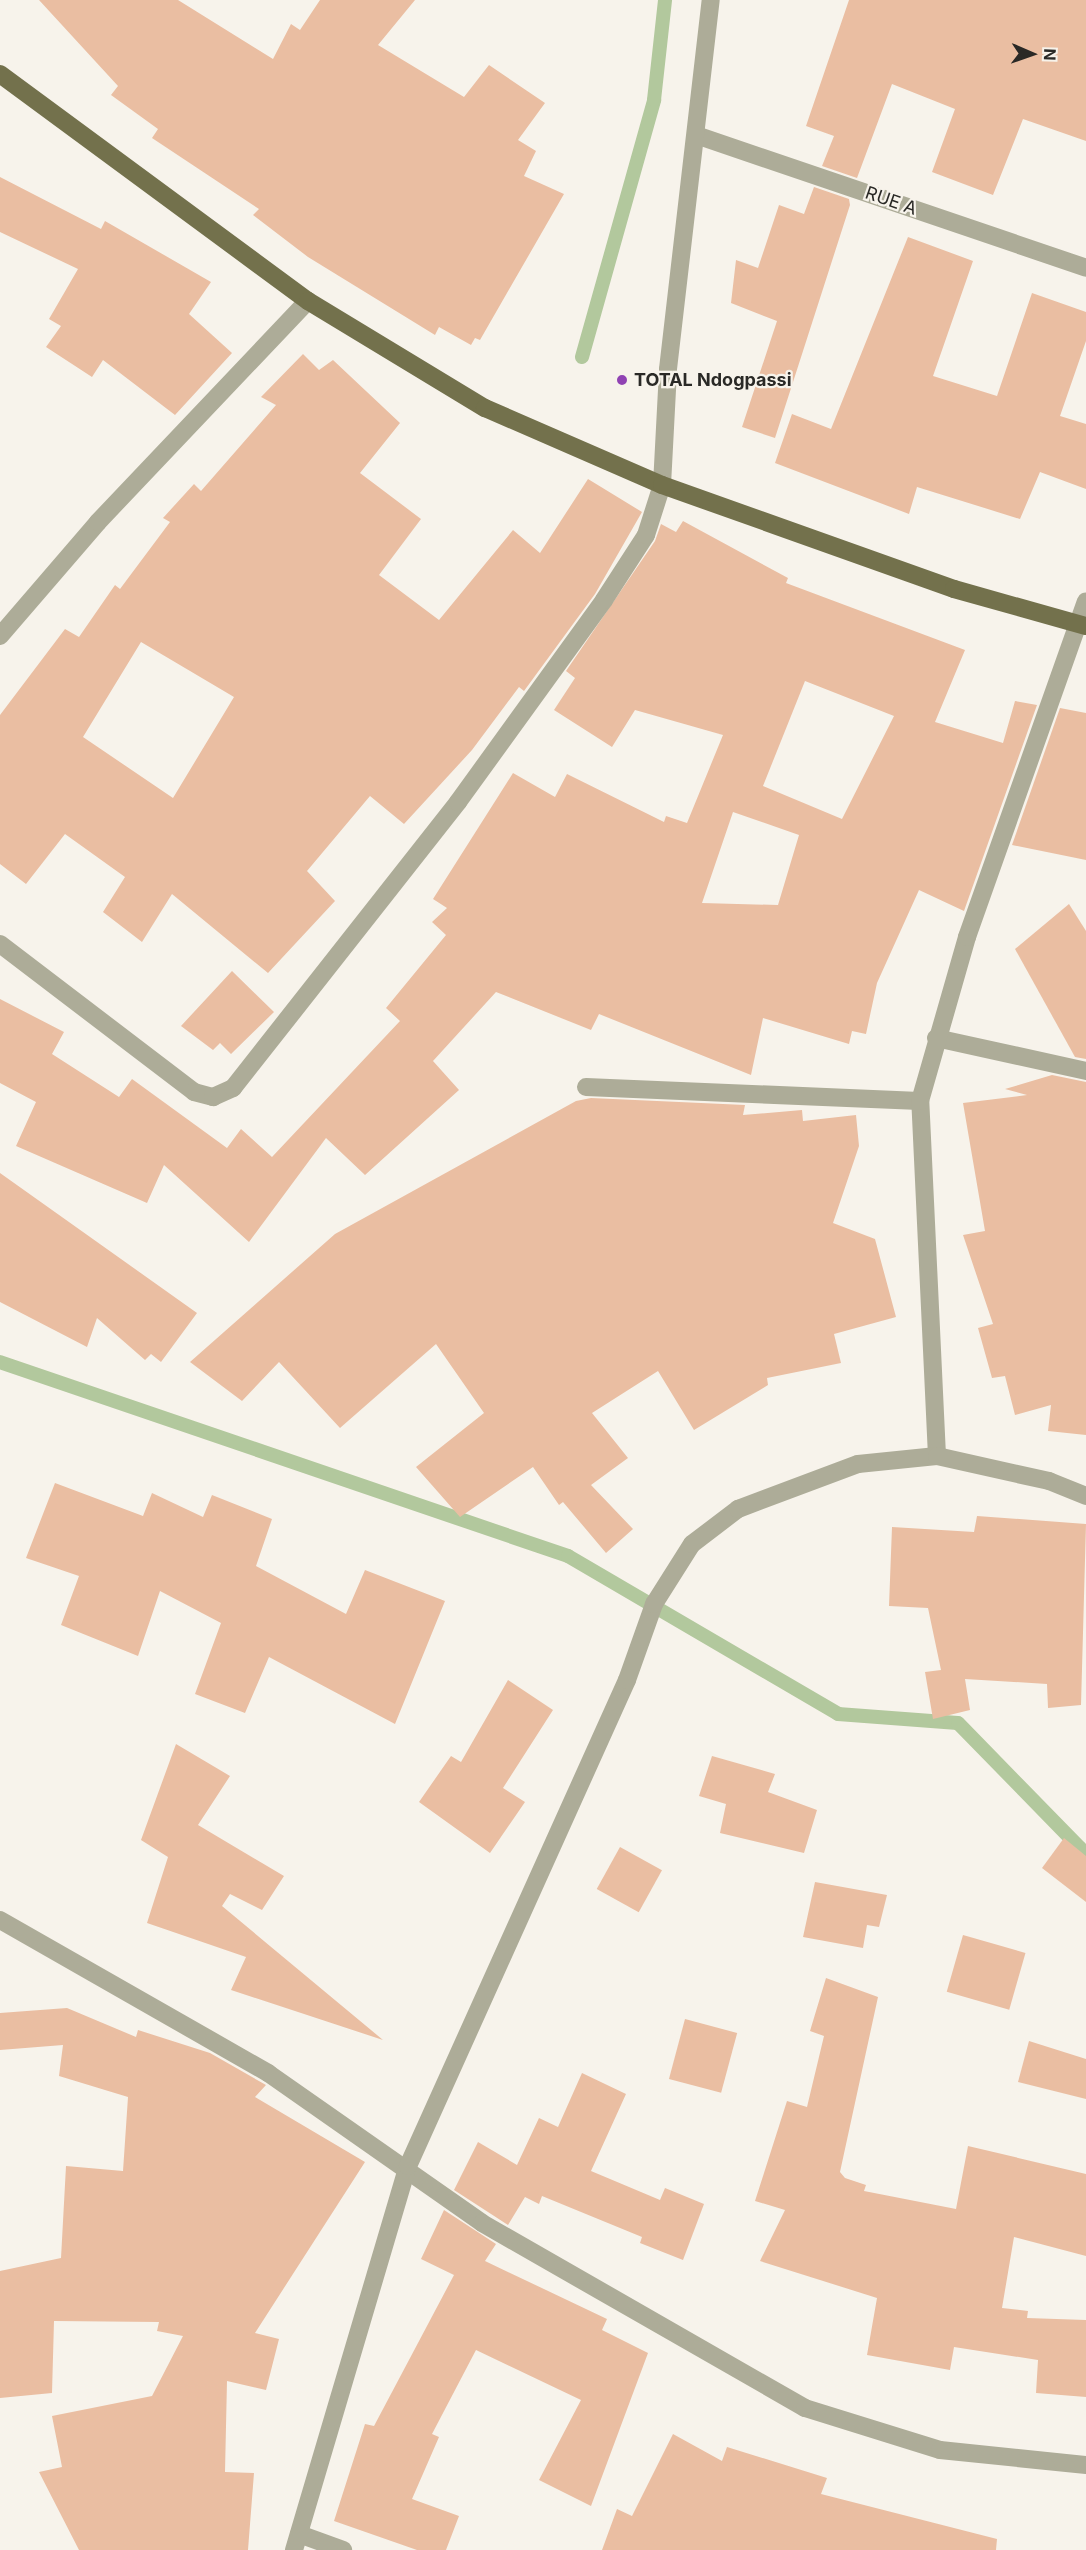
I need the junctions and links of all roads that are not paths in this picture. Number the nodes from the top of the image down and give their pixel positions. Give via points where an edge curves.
1 (711, 0) edge
2 (0, 75) edge
3 (696, 135) junction
4 (1086, 268) edge
5 (308, 302) junction
6 (662, 485) junction
7 (1086, 601) edge
8 (1082, 625) edge
9 (0, 636) edge
10 (0, 944) edge
11 (936, 1038) junction
12 (1086, 1071) edge
13 (586, 1086) dead end
14 (920, 1101) junction
15 (937, 1456) junction
16 (1086, 1496) edge
17 (0, 1920) edge
18 (408, 2166) junction
19 (1086, 2465) edge
20 (296, 2542) edge
21 (343, 2550) edge

1 - 3 street
2 - 5 main road
3 - 4 street, RUE A
3 - 6 street via 669,358
5 - 6 main road via 485,408
5 - 9 street via 98,522
6 - 8 main road via 954,590
6 - 10 street via 646,536 604,600 458,802 233,1088 213,1097 194,1092
7 - 8 street
8 - 11 street via 967,937
11 - 12 street
11 - 14 street
13 - 14 street
14 - 15 street
15 - 16 street via 1049,1481
15 - 18 street via 858,1464 738,1509 692,1544 654,1604 627,1680
17 - 18 street via 268,2073
18 - 19 street via 482,2223 805,2409 940,2450
18 - 20 street
20 - 21 street

